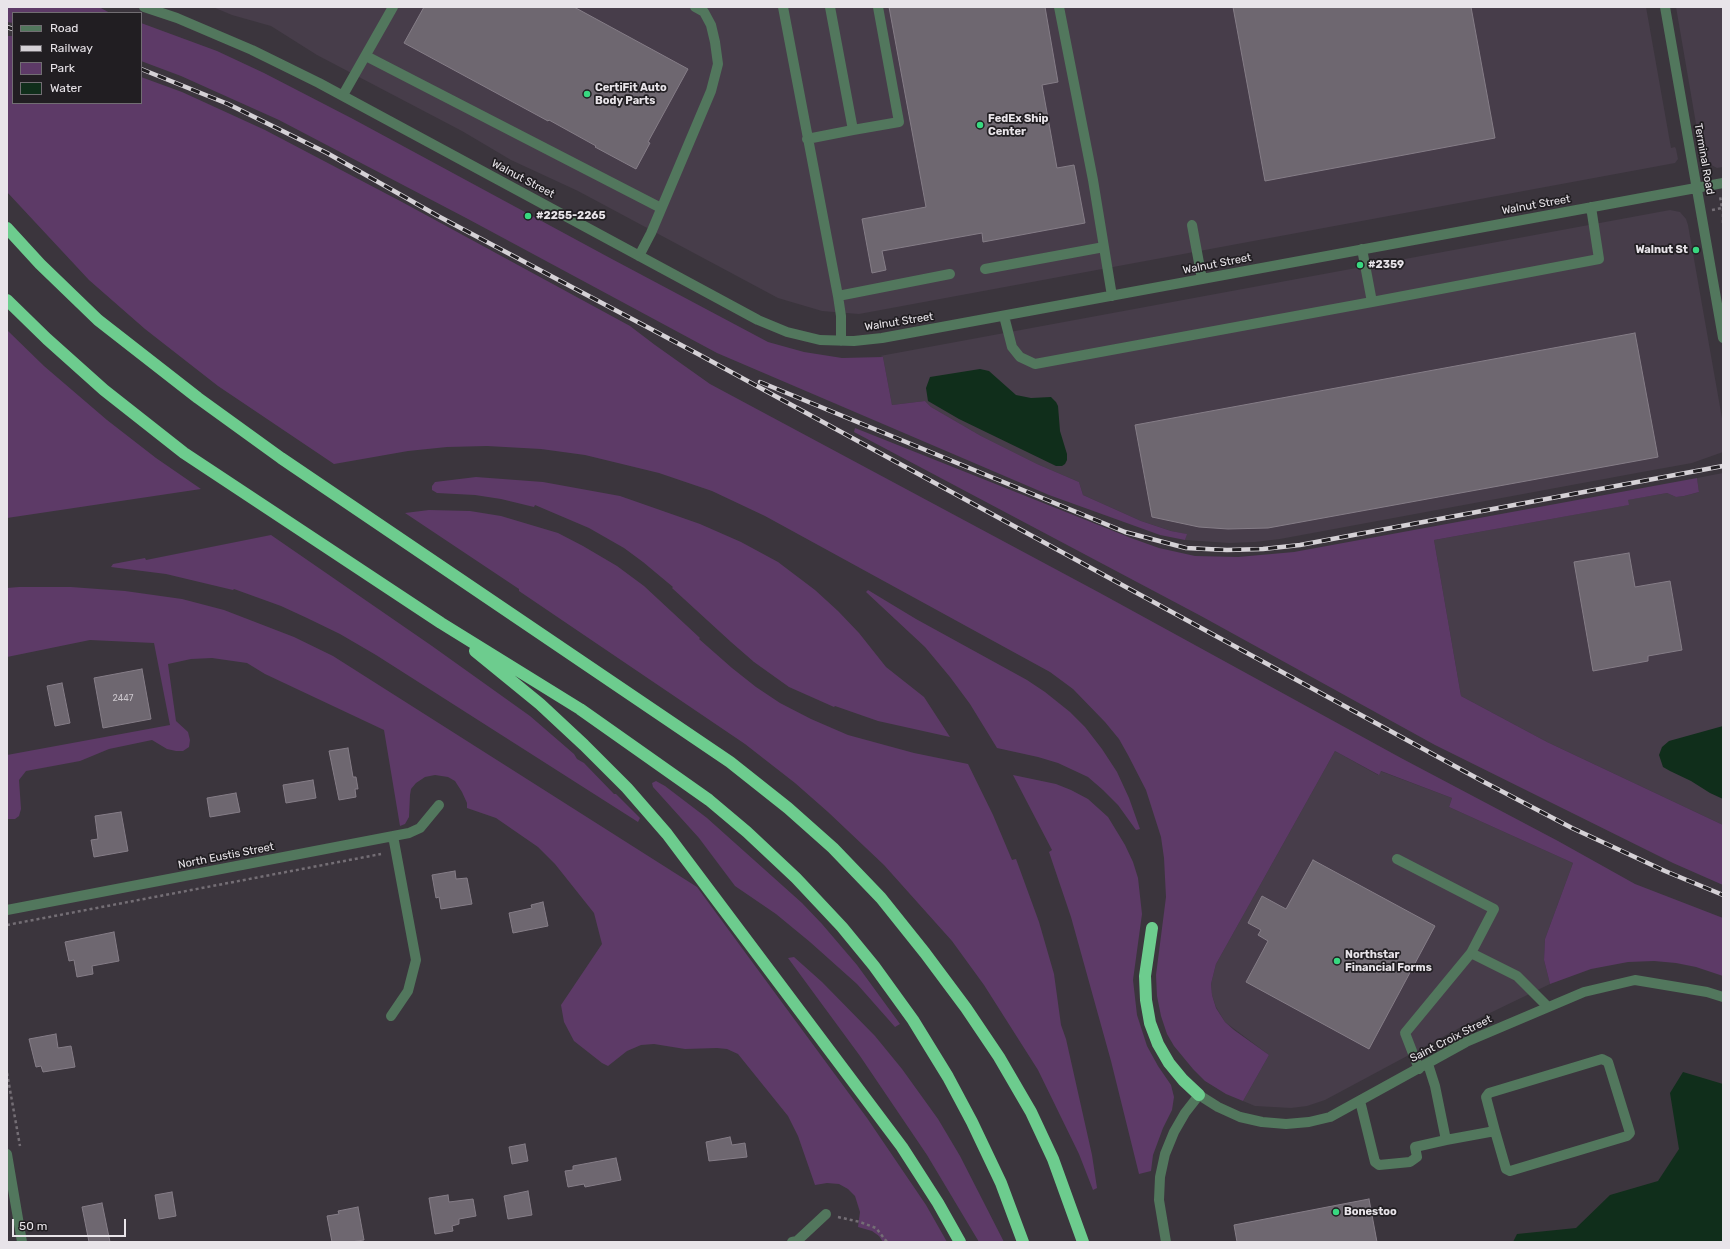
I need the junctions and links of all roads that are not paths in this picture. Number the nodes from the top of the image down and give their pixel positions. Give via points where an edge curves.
1 (144, 7) edge
2 (393, 7) edge
3 (695, 7) edge
4 (783, 7) edge
5 (830, 7) edge
6 (878, 7) edge
7 (1060, 7) edge
8 (1665, 7) edge
9 (366, 56) junction
10 (343, 95) junction
11 (852, 130) junction
12 (807, 139) junction
13 (1720, 183) edge
14 (1697, 187) junction
15 (1591, 207) junction
16 (661, 208) junction
17 (1192, 225) dead end
18 (7, 228) edge
19 (1104, 247) junction
20 (1362, 249) junction
21 (639, 256) junction
22 (985, 269) dead end
23 (950, 274) dead end
24 (1202, 279) junction
25 (838, 296) junction
26 (1112, 296) junction
27 (7, 300) edge
28 (1372, 302) junction
29 (1004, 316) junction
30 (1723, 338) edge
31 (841, 341) junction
32 (440, 623) junction
33 (440, 806) dead end
34 (393, 836) junction
35 (1396, 859) dead end
36 (7, 910) edge
37 (1152, 928) dead end
38 (1471, 953) junction
39 (1723, 997) edge
40 (1548, 1007) junction
41 (391, 1016) dead end
42 (1428, 1064) junction
43 (1419, 1069) junction
44 (1199, 1095) junction
45 (1360, 1101) junction
46 (1495, 1131) junction
47 (1446, 1140) junction
48 (7, 1154) edge
49 (826, 1214) road end
50 (22, 1242) edge
51 (792, 1242) edge
52 (960, 1242) edge
53 (1023, 1242) edge
54 (1083, 1242) edge
55 (1166, 1242) edge

1 - 10 street, Walnut Street via 252,50
2 - 9 street
3 - 16 street via 704,12 711,25 718,64 711,91
4 - 12 street
5 - 11 street
6 - 11 street via 899,122
7 - 19 street
8 - 14 street, Terminal Road
9 - 10 street
9 - 16 street
10 - 21 street, Walnut Street
11 - 12 street
12 - 25 street
13 - 14 street, Walnut Street
14 - 15 street, Walnut Street
14 - 30 street, Terminal Road
15 - 20 street, Walnut Street
15 - 28 street via 1600,259
16 - 21 street
17 - 24 street
18 - 54 highway via 98,320 164,372 281,458 730,762 833,848 881,898 930,959 1000,1057 1031,1112 1052,1159
19 - 22 street
19 - 26 street
20 - 24 street, Walnut Street
20 - 28 street
21 - 31 street, Walnut Street via 758,320 786,332 820,340
23 - 25 street
24 - 26 street, Walnut Street
25 - 31 street
26 - 29 street, Walnut Street
27 - 32 highway via 104,390 184,453
28 - 29 street via 1035,364 1020,357 1012,347
29 - 31 street, Walnut Street via 882,338
32 - 52 highway via 540,704 627,788 667,834 902,1146
32 - 53 highway via 580,709 708,800 796,878 869,960 917,1027 972,1122 1000,1182
33 - 34 street, North Eustis Street via 420,828
34 - 36 street, North Eustis Street
34 - 41 street via 416,960 408,991
35 - 38 street via 1494,909
37 - 44 highway via 1145,976 1150,1022 1169,1063
38 - 40 street via 1516,976
38 - 43 street via 1405,1033
39 - 40 street, Saint Croix Street via 1635,980 1584,992
40 - 42 street, Saint Croix Street via 1466,1042
42 - 43 street, Saint Croix Street
42 - 47 street
43 - 45 street, Saint Croix Street
44 - 45 street, Saint Croix Street via 1240,1117 1286,1124 1330,1117
44 - 55 street via 1174,1132 1165,1154 1159,1200
45 - 47 street via 1375,1162 1379,1165 1410,1162 1416,1157 1415,1146
46 - 46 street via 1486,1097 1489,1093 1602,1059 1608,1062 1630,1134 1510,1171 1506,1169
46 - 47 street
48 - 50 street
49 - 51 street via 797,1241

